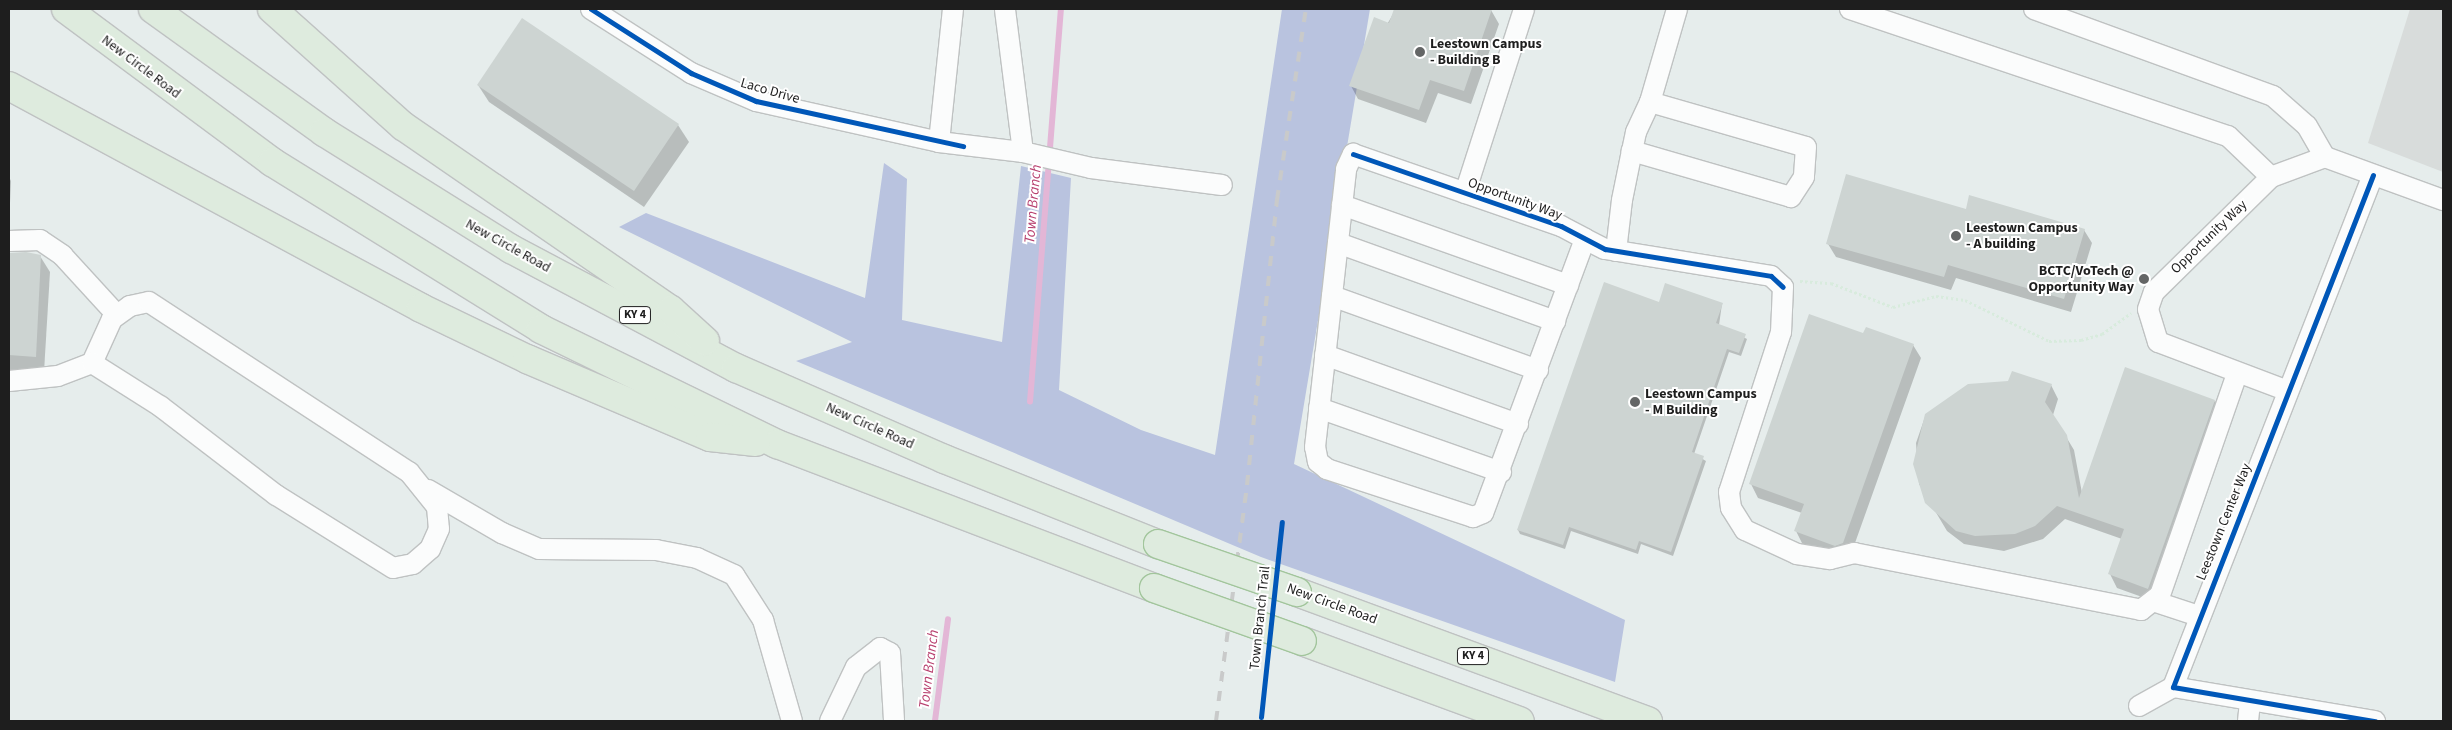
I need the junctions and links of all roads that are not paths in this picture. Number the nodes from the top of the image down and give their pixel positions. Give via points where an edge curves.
1 (66, 9) edge
2 (153, 9) edge
3 (272, 9) edge
4 (590, 9) edge
5 (953, 9) edge
6 (1005, 9) edge
7 (1524, 9) edge
8 (1677, 9) edge
9 (1850, 9) edge
10 (2034, 9) edge
11 (9, 86) edge
12 (1650, 102) junction
13 (939, 142) junction
14 (1632, 151) junction
15 (1031, 154) junction
16 (2325, 157) junction
17 (2373, 175) junction
18 (2271, 177) junction
19 (1222, 185) dead end
20 (1465, 193) junction
21 (2443, 200) edge
22 (1342, 205) junction
23 (1585, 239) junction
24 (9, 242) edge
25 (1338, 243) junction
26 (1616, 251) junction
27 (1568, 285) junction
28 (1332, 296) junction
29 (117, 315) junction
30 (1556, 321) junction
31 (1325, 355) junction
32 (92, 362) junction
33 (736, 368) junction
34 (1538, 370) junction
35 (2237, 374) junction
36 (9, 381) edge
37 (2288, 391) junction
38 (1319, 408) junction
39 (1518, 424) junction
40 (777, 444) junction
41 (1501, 472) junction
42 (425, 488) junction
43 (2153, 601) junction
44 (2199, 616) junction
45 (2173, 687) junction
46 (2250, 701) junction
47 (2138, 706) dead end
48 (2321, 718) edge
49 (792, 721) edge
50 (830, 721) edge
51 (894, 721) edge
52 (1520, 721) edge
53 (1648, 721) edge
54 (2248, 721) edge
55 (2375, 721) edge

1 - 40 highway, New Circle Road via 272,162 425,259 558,338
2 - 33 highway, New Circle Road / KY 4 via 242,76 463,222
3 - 33 highway via 403,126 671,310
4 - 13 street, Laco Drive via 691,73 756,101
5 - 13 street
6 - 15 street
7 - 20 street
8 - 12 street
9 - 18 street via 2228,136
10 - 16 street via 2273,96 2307,126
11 - 40 highway via 421,308 527,359 710,437
12 - 14 street
12 - 14 street via 1806,147 1804,177 1791,197
13 - 15 street, Laco Drive
14 - 26 street
15 - 19 street, Laco Drive via 1091,168
16 - 17 street
16 - 18 street, Opportunity Way
17 - 21 street
17 - 37 street, Leestown Center Way
18 - 35 street, Opportunity Way via 2154,292 2148,309 2158,342
20 - 22 street, Opportunity Way via 1353,154 1346,169
20 - 23 street, Opportunity Way
22 - 25 street
22 - 27 street
23 - 26 street, Opportunity Way
23 - 27 street
24 - 29 street via 40,240 62,255
25 - 28 street
25 - 30 street
26 - 43 street, Opportunity Way via 1771,276 1782,287 1781,332 1729,492 1731,508 1745,530 1797,554 1830,559 1854,553 2141,610
27 - 30 street
28 - 31 street
28 - 34 street
29 - 32 street via 103,334
29 - 42 street via 149,302 409,472
30 - 34 street
31 - 38 street
31 - 39 street
32 - 36 street via 58,376
32 - 42 street via 160,406 276,495 394,568 412,564 430,549 439,530 437,507
33 - 53 highway, New Circle Road / KY 4, bridge via 944,459 1158,544
34 - 39 street
35 - 37 street
35 - 43 street via 2160,595
37 - 44 street, Leestown Center Way
38 - 41 street
38 - 41 street via 1315,447 1318,462 1327,469 1473,517 1490,503
39 - 41 street
40 - 52 highway, New Circle Road, bridge via 1154,588
42 - 49 street via 502,534 539,549 656,550 697,558 734,575 763,620
43 - 44 street
44 - 45 street, Leestown Center Way
45 - 46 street
45 - 47 street
46 - 48 street
46 - 54 street
48 - 55 street
50 - 51 street via 856,666 880,648 890,654

